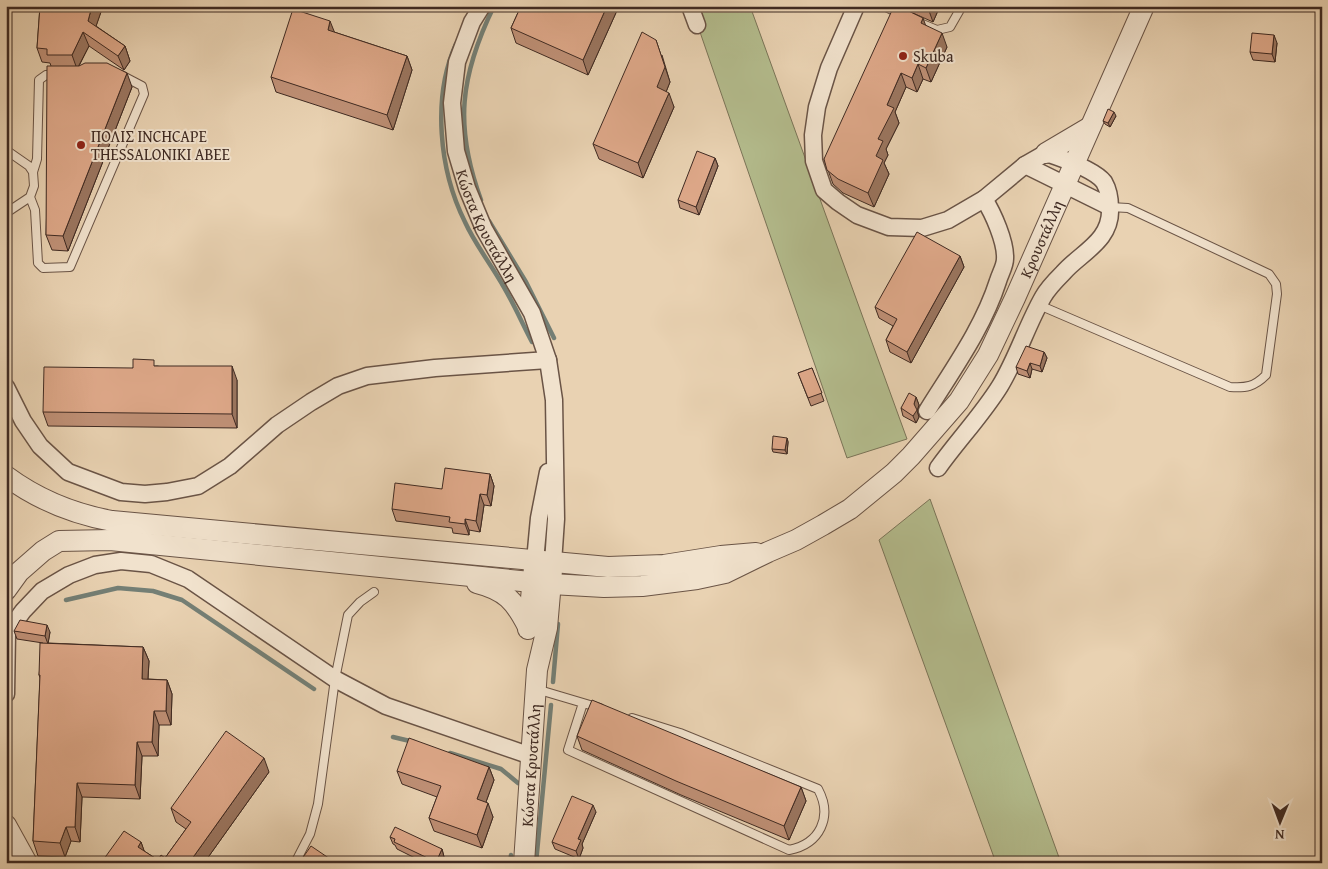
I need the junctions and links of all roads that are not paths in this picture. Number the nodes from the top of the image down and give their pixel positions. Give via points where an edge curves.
1 (482, 6) edge
2 (690, 6) edge
3 (856, 6) edge
4 (884, 6) edge
5 (962, 6) edge
6 (1144, 6) edge
7 (697, 25) dead end
8 (116, 73) edge
9 (66, 74) edge
10 (1090, 127) junction
11 (6, 150) edge
12 (1046, 153) junction
13 (1074, 164) junction
14 (1025, 165) junction
15 (33, 172) junction
16 (1065, 185) junction
17 (30, 198) junction
18 (984, 199) junction
19 (1110, 207) junction
20 (6, 213) edge
21 (1040, 305) junction
22 (548, 360) junction
23 (6, 387) edge
24 (927, 411) dead end
25 (938, 468) dead end
26 (6, 476) edge
27 (768, 552) junction
28 (544, 562) junction
29 (436, 571) junction
30 (542, 582) junction
31 (6, 590) edge
32 (374, 592) dead end
33 (528, 627) junction
34 (335, 679) junction
35 (536, 679) junction
36 (6, 694) edge
37 (583, 703) junction
38 (610, 711) edge
39 (627, 716) edge
40 (531, 756) junction
41 (6, 825) edge
42 (27, 863) edge
43 (295, 863) edge
44 (524, 863) edge

1 - 22 street, Κώστα Κρυστάλλη via 472,22 458,62 452,103 456,151 484,228 532,313
2 - 7 street
3 - 18 street via 829,68 817,107 814,161 824,190 857,215 889,227 922,228 948,220
4 - 5 lane via 937,30 950,27
6 - 10 street, Κρουστάλλη
8 - 17 lane via 142,86 144,94 70,267 43,268 38,263 35,210
9 - 15 lane via 46,75 39,80 37,159
10 - 12 street
10 - 13 street, Κρουστάλλη
11 - 15 lane
12 - 13 street
12 - 14 street
13 - 16 street, Κρουστάλλη
13 - 19 street via 1102,180
14 - 16 street
14 - 18 street
15 - 17 lane via 34,186
16 - 19 street
16 - 27 street, Κρουστάλλη via 988,355 958,401 879,486 850,508 796,540
17 - 20 lane
18 - 24 street via 1004,246 1005,260 992,299
19 - 21 street via 1110,216 1101,238 1065,270 1044,295
19 - 21 lane via 1128,208 1269,274 1276,284 1277,294 1266,375 1258,384 1230,387
21 - 25 street via 1001,385
22 - 23 street via 367,376 338,386 277,424 230,466 198,486 145,494 121,492 68,472 40,446
22 - 28 street, Κώστα Κρυστάλλη via 554,400 554,442 539,518
26 - 28 street via 38,497 91,518
27 - 28 street via 636,567
27 - 30 street, Κρουστάλλη via 725,573 667,584 604,587
28 - 30 street, Κώστα Κρυστάλλη
29 - 30 street, Κρουστάλλη
29 - 31 street via 110,540 59,540 19,572
29 - 33 street via 500,591 520,610
30 - 33 street, Κώστα Κρυστάλλη
30 - 35 street, Κώστα Κρυστάλλη via 547,628
32 - 34 lane via 348,615
33 - 35 street, Κώστα Κρυστάλλη
34 - 36 street via 188,579 151,564 121,561 95,565 70,575 42,591 23,611 7,633
34 - 40 street via 386,706
34 - 43 lane via 318,804 310,834
35 - 37 lane
35 - 40 street, Κώστα Κρυστάλλη
37 - 38 lane
37 - 39 lane via 568,750 789,850 805,845 817,834 824,819 822,796 818,789 680,733
40 - 44 street, Κώστα Κρυστάλλη
41 - 42 street

